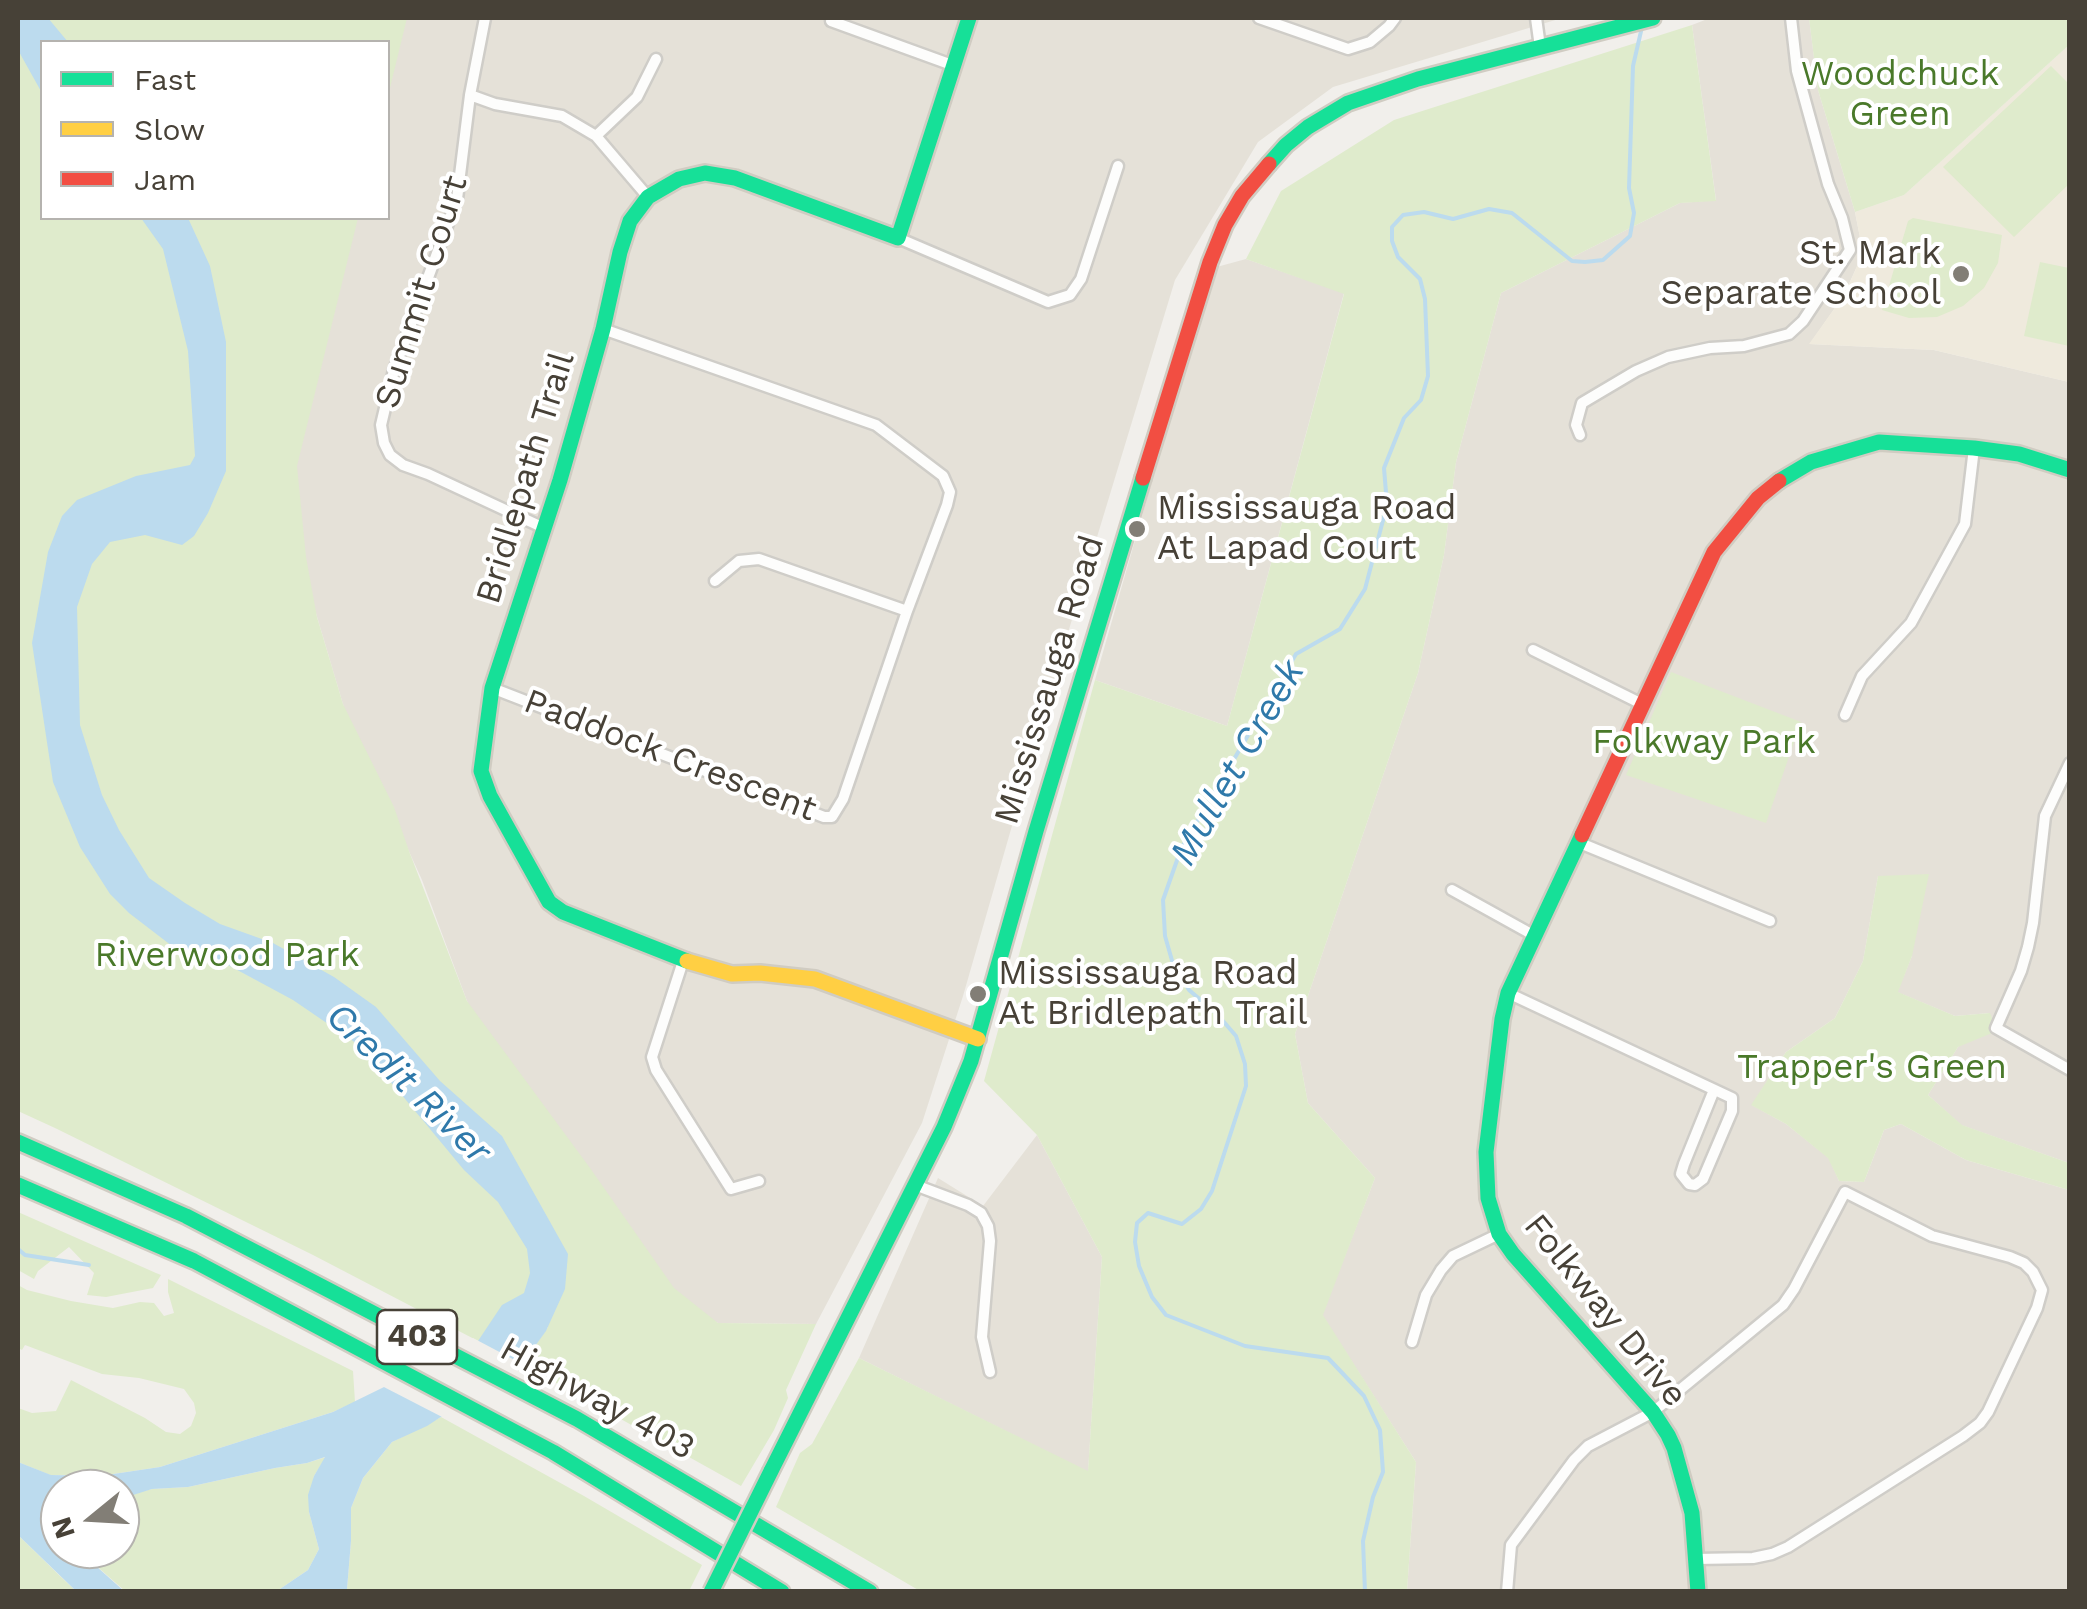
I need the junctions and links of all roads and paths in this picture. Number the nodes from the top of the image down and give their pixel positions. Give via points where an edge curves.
1 (485, 18) edge
2 (969, 18) edge
3 (1259, 18) edge
4 (1395, 18) edge
5 (1536, 18) edge
6 (1652, 18) edge
7 (1791, 18) edge
8 (831, 21) dead end
9 (1540, 47) junction
10 (656, 58) dead end
11 (952, 65) junction
12 (470, 95) junction
13 (596, 136) junction
14 (1118, 166) dead end
15 (648, 197) junction
16 (898, 238) junction
17 (603, 329) junction
18 (1580, 434) dead end
19 (1974, 448) junction
20 (2070, 470) edge
21 (544, 528) junction
22 (715, 581) dead end
23 (907, 611) junction
24 (1532, 650) dead end
25 (492, 688) junction
26 (1642, 704) junction
27 (1845, 715) dead end
28 (2070, 764) edge
29 (1580, 843) junction
30 (1452, 890) dead end
31 (1770, 920) dead end
32 (1535, 936) junction
33 (684, 958) junction
34 (1508, 993) junction
35 (978, 1040) junction
36 (2070, 1070) edge
37 (1714, 1090) junction
38 (18, 1142) edge
39 (759, 1180) dead end
40 (18, 1185) edge
41 (916, 1185) junction
42 (1499, 1234) junction
43 (1412, 1342) dead end
44 (990, 1372) dead end
45 (1653, 1412) junction
46 (1696, 1559) junction
47 (711, 1592) edge
48 (782, 1592) edge
49 (870, 1592) edge
50 (1507, 1592) edge
51 (1698, 1592) edge

1 - 12 street, Summit Court
2 - 11 main road
3 - 4 street via 1348,49 1370,42
5 - 9 street
6 - 9 main road, Mississauga Road
7 - 18 street via 1798,71 1850,250 1789,334 1668,357 1636,371 1582,403
8 - 11 street
9 - 35 main road, Mississauga Road via 1418,79 1322,118 1286,146 1242,196 1185,339
10 - 13 street via 637,97
11 - 16 main road
12 - 13 street via 562,116
12 - 21 street, Summit Court via 457,199 394,370 381,426 390,455 403,465
13 - 15 street
14 - 16 street via 1070,295 1048,302
15 - 16 main road via 705,173
15 - 17 main road, Bridlepath Trail via 630,220
17 - 21 main road, Bridlepath Trail
17 - 23 street, Paddock Crescent via 876,426 943,476 948,505
19 - 20 main road, Folkway Drive
19 - 26 main road, Folkway Drive via 1879,442 1811,462 1781,480 1714,552
19 - 27 street via 1966,524 1911,623 1862,676
21 - 25 main road, Bridlepath Trail
22 - 23 street via 739,561 759,559
23 - 25 street, Paddock Crescent via 832,817
24 - 26 street
25 - 33 main road, Bridlepath Trail via 480,770 550,902
26 - 29 main road, Folkway Drive
28 - 36 street via 2045,816 2028,947 1996,1028
29 - 31 street
29 - 32 main road, Folkway Drive
30 - 32 street
32 - 34 main road, Folkway Drive
33 - 35 main road, Bridlepath Trail via 732,974 815,978
33 - 39 street via 652,1057 656,1070 731,1189
34 - 37 street
34 - 42 main road, Folkway Drive via 1486,1152 1488,1198
35 - 41 main road, Mississauga Road
37 - 37 street via 1681,1174 1689,1184 1702,1179 1732,1111 1732,1098
38 - 49 main road, Highway 403 / 403 via 186,1216 576,1419
40 - 48 main road, Highway 403 / 403 via 168,1250 554,1452
41 - 44 street via 968,1205 988,1226 982,1337
41 - 47 main road, Mississauga Road, bridge
42 - 43 street via 1452,1256 1440,1270
42 - 45 main road, Folkway Drive
45 - 46 main road, Folkway Drive via 1674,1448 1692,1513
45 - 46 street via 1782,1305 1846,1192 1932,1236 2024,1263 2042,1290 1980,1423 1788,1547 1753,1558
45 - 50 street via 1574,1460 1511,1545
46 - 51 main road, Folkway Drive

